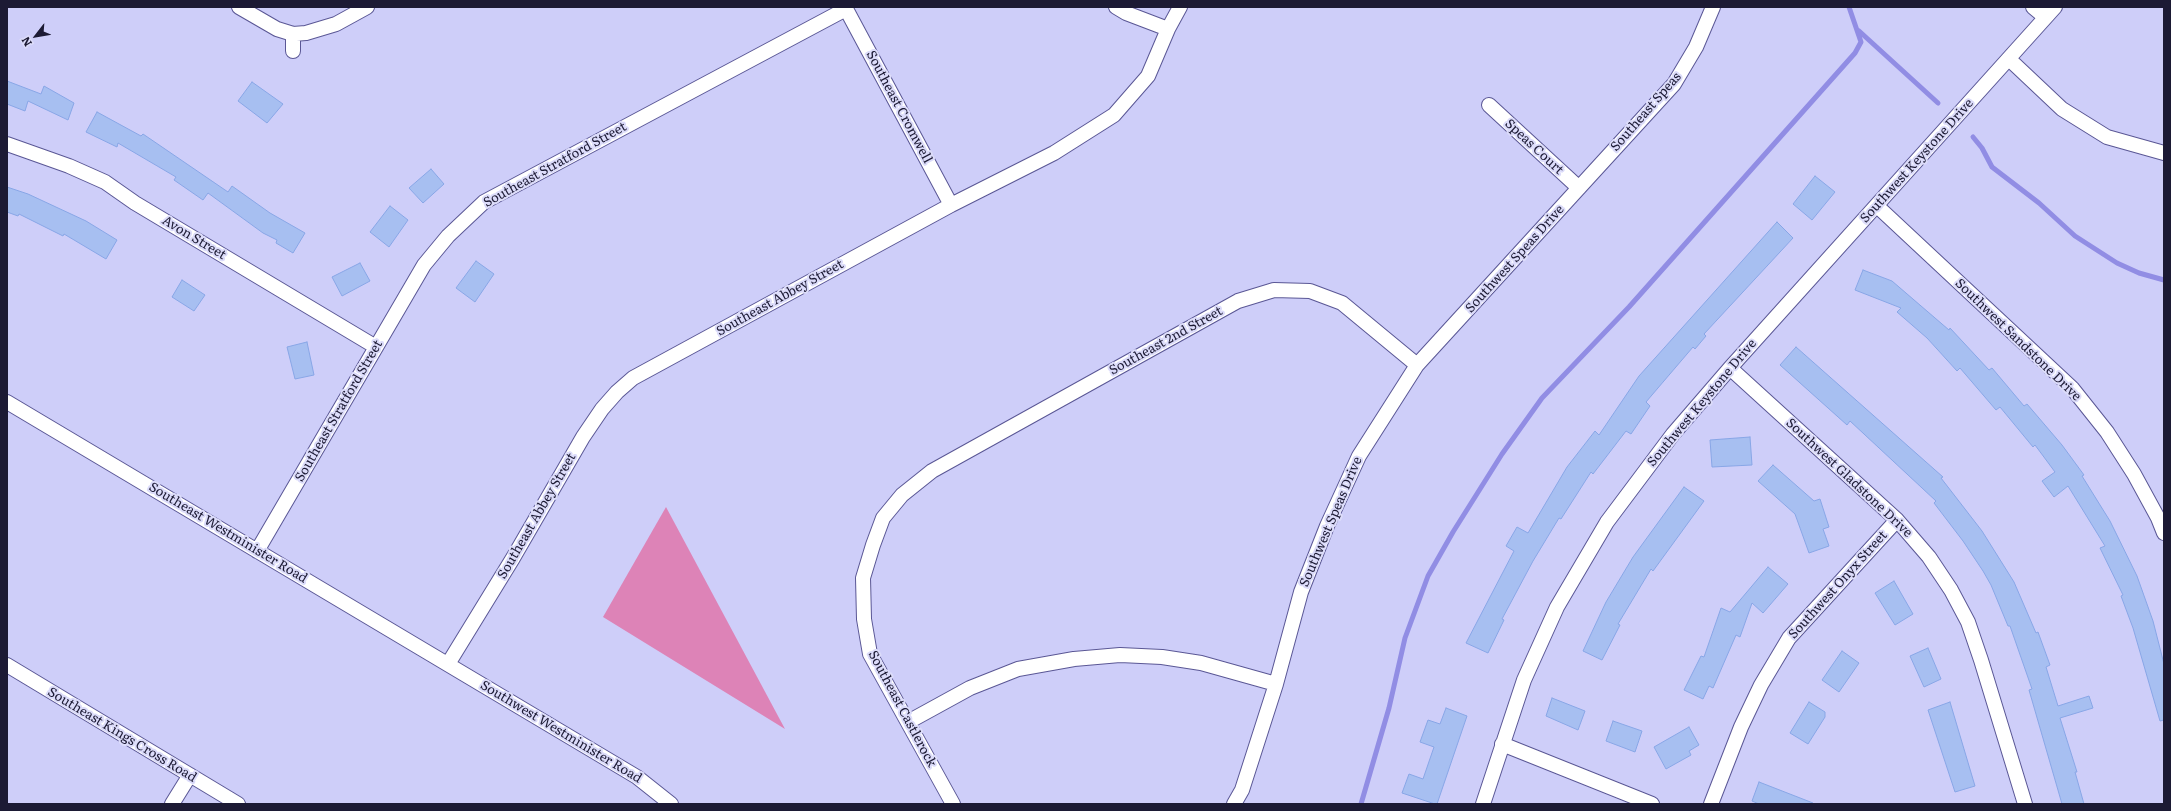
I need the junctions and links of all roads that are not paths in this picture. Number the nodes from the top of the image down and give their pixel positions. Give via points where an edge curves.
1 (239, 7) edge
2 (367, 7) edge
3 (1116, 7) edge
4 (1180, 7) edge
5 (1713, 7) edge
6 (2033, 7) edge
7 (2055, 7) edge
8 (846, 8) edge
9 (2044, 17) junction
10 (1168, 29) junction
11 (293, 34) junction
12 (293, 51) dead end
13 (2009, 59) junction
14 (1490, 105) dead end
15 (7, 144) edge
16 (2164, 153) edge
17 (1579, 188) junction
18 (951, 205) junction
19 (1876, 206) junction
20 (376, 347) junction
21 (1417, 365) junction
22 (1730, 368) junction
23 (7, 402) edge
24 (916, 484) joint
25 (2161, 516) edge
26 (1897, 520) junction
27 (2164, 533) edge
28 (257, 551) junction
29 (448, 664) junction
30 (7, 665) edge
31 (1276, 684) junction
32 (908, 722) junction
33 (1502, 744) junction
34 (190, 775) junction
35 (172, 804) edge
36 (238, 804) edge
37 (671, 804) edge
38 (953, 804) edge
39 (1234, 804) edge
40 (1483, 804) edge
41 (1652, 804) edge
42 (1711, 804) edge
43 (2025, 804) edge

1 - 11 street via 277,29
2 - 11 street via 336,24
3 - 10 street
4 - 10 street, Southeast Abbey Street
5 - 17 street, Southeast Speas via 1696,47 1674,84
6 - 9 street
7 - 9 street, Southwest Keystone Drive
8 - 18 street, Southeast Cromwell
8 - 20 street, Southeast Stratford Street via 484,202 448,236 424,265
9 - 13 street, Southwest Keystone Drive
10 - 18 street, Southeast Abbey Street via 1148,76 1114,115 1054,153
11 - 12 street
13 - 16 street via 2062,109 2107,137
13 - 19 street, Southwest Keystone Drive
14 - 17 street, Speas Court
15 - 20 street, Avon Street via 105,182 135,203
17 - 21 street, Southwest Speas Drive
18 - 29 street, Southeast Abbey Street via 633,378 617,392 583,437 517,552
19 - 22 street, Southwest Keystone Drive
19 - 25 street, Southwest Sandstone Drive via 2072,388 2107,432
20 - 28 street, Southeast Stratford Street
21 - 24 street, Southeast 2nd Street via 1342,303 1310,291 1274,290 1238,301 932,471
21 - 31 street, Southwest Speas Drive via 1359,456 1327,526 1301,592
22 - 26 street, Southwest Gladstone Drive
22 - 33 street, Southwest Keystone Drive via 1673,434 1607,522 1557,607 1524,680
23 - 28 street, Southeast Westminister Road
24 - 32 street, Southeast Castlerock via 902,495 883,518 863,578 864,619 870,654
25 - 27 street, Southwest Sandstone Drive
26 - 42 street, Southwest Onyx Street via 1789,638 1741,728
26 - 43 street, Southwest Gladstone Drive via 1929,557 1968,622
28 - 29 street, Southeast Westminister Road
29 - 37 street, Southwest Westminister Road via 637,777
30 - 34 street, Southeast Kings Cross Road
31 - 32 street via 1201,663 1162,657 1120,655 1074,659 1018,669 970,688
31 - 39 street, Southwest Speas Drive via 1242,790
32 - 38 street, Southeast Castlerock
33 - 40 street, Southwest Keystone Drive
33 - 41 street
34 - 35 street
34 - 36 street, Southeast Kings Cross Road

